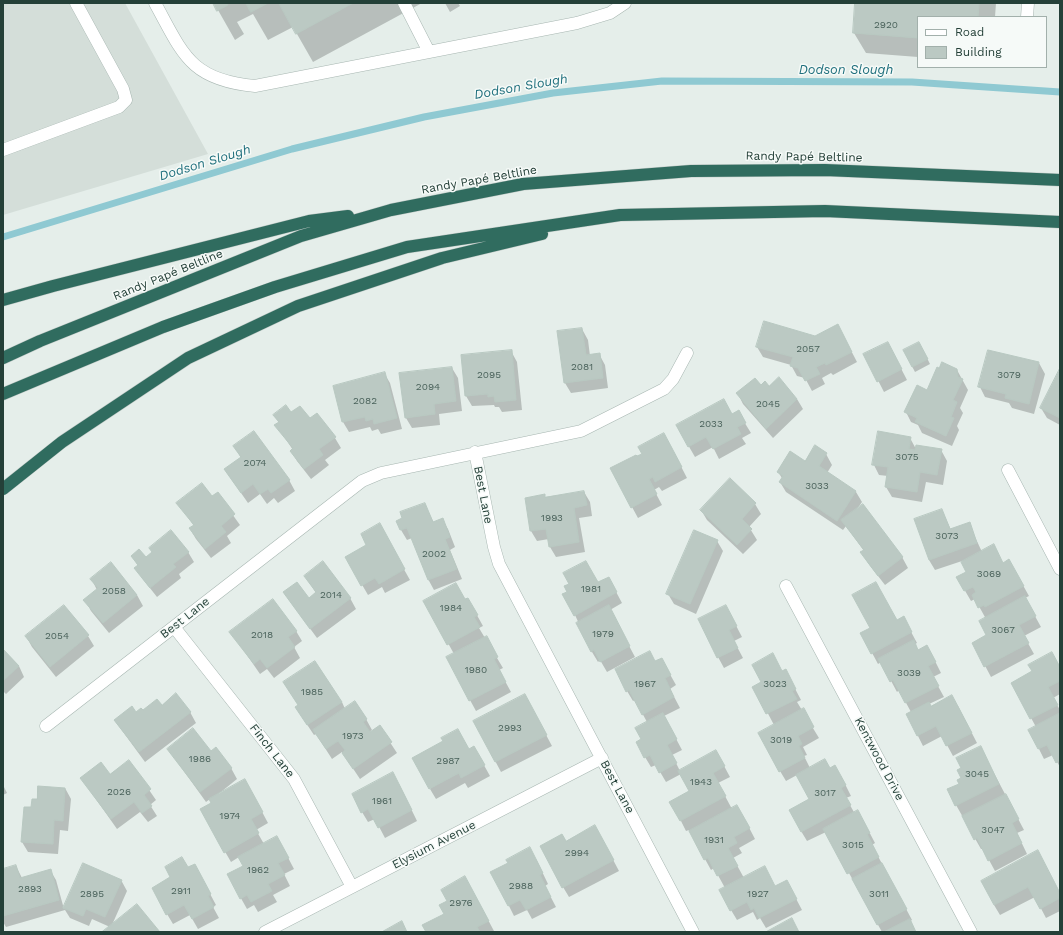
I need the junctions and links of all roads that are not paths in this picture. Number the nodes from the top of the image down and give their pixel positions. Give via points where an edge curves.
1 (76, 3) edge
2 (155, 3) edge
3 (404, 3) edge
4 (625, 3) edge
5 (1028, 3) edge
6 (1027, 16) edge
7 (429, 52) junction
8 (3, 150) edge
9 (1060, 180) edge
10 (391, 210) junction
11 (620, 215) junction
12 (1060, 222) edge
13 (3, 300) edge
14 (687, 353) dead end
15 (3, 358) edge
16 (3, 394) edge
17 (475, 452) junction
18 (1008, 470) dead end
19 (3, 489) edge
20 (1060, 570) edge
21 (786, 586) dead end
22 (174, 627) junction
23 (46, 726) dead end
24 (602, 758) junction
25 (352, 887) junction
26 (266, 932) edge
27 (693, 932) edge
28 (972, 932) edge

1 - 8 street via 123,89 126,100 119,107
2 - 7 street via 180,48 196,67 238,84 255,86
3 - 7 street
4 - 7 street via 610,12 577,23
5 - 6 street
9 - 10 highway, Randy Papé Beltline via 825,170 691,171 523,184
10 - 13 highway via 309,221
10 - 15 highway, Randy Papé Beltline via 301,236
11 - 12 highway via 825,211
11 - 16 highway via 407,247 275,287 163,326
11 - 19 highway via 442,258 298,306 188,358 62,442
14 - 17 street via 673,379 664,389 589,428 572,434
17 - 22 street, Best Lane via 381,473 362,481
17 - 24 street, Best Lane via 499,564
18 - 20 street
21 - 28 street, Kentwood Drive
22 - 23 street, Best Lane
22 - 25 street, Finch Lane via 294,780
24 - 25 street, Elysium Avenue
24 - 27 street, Best Lane
25 - 26 street, Elysium Avenue

